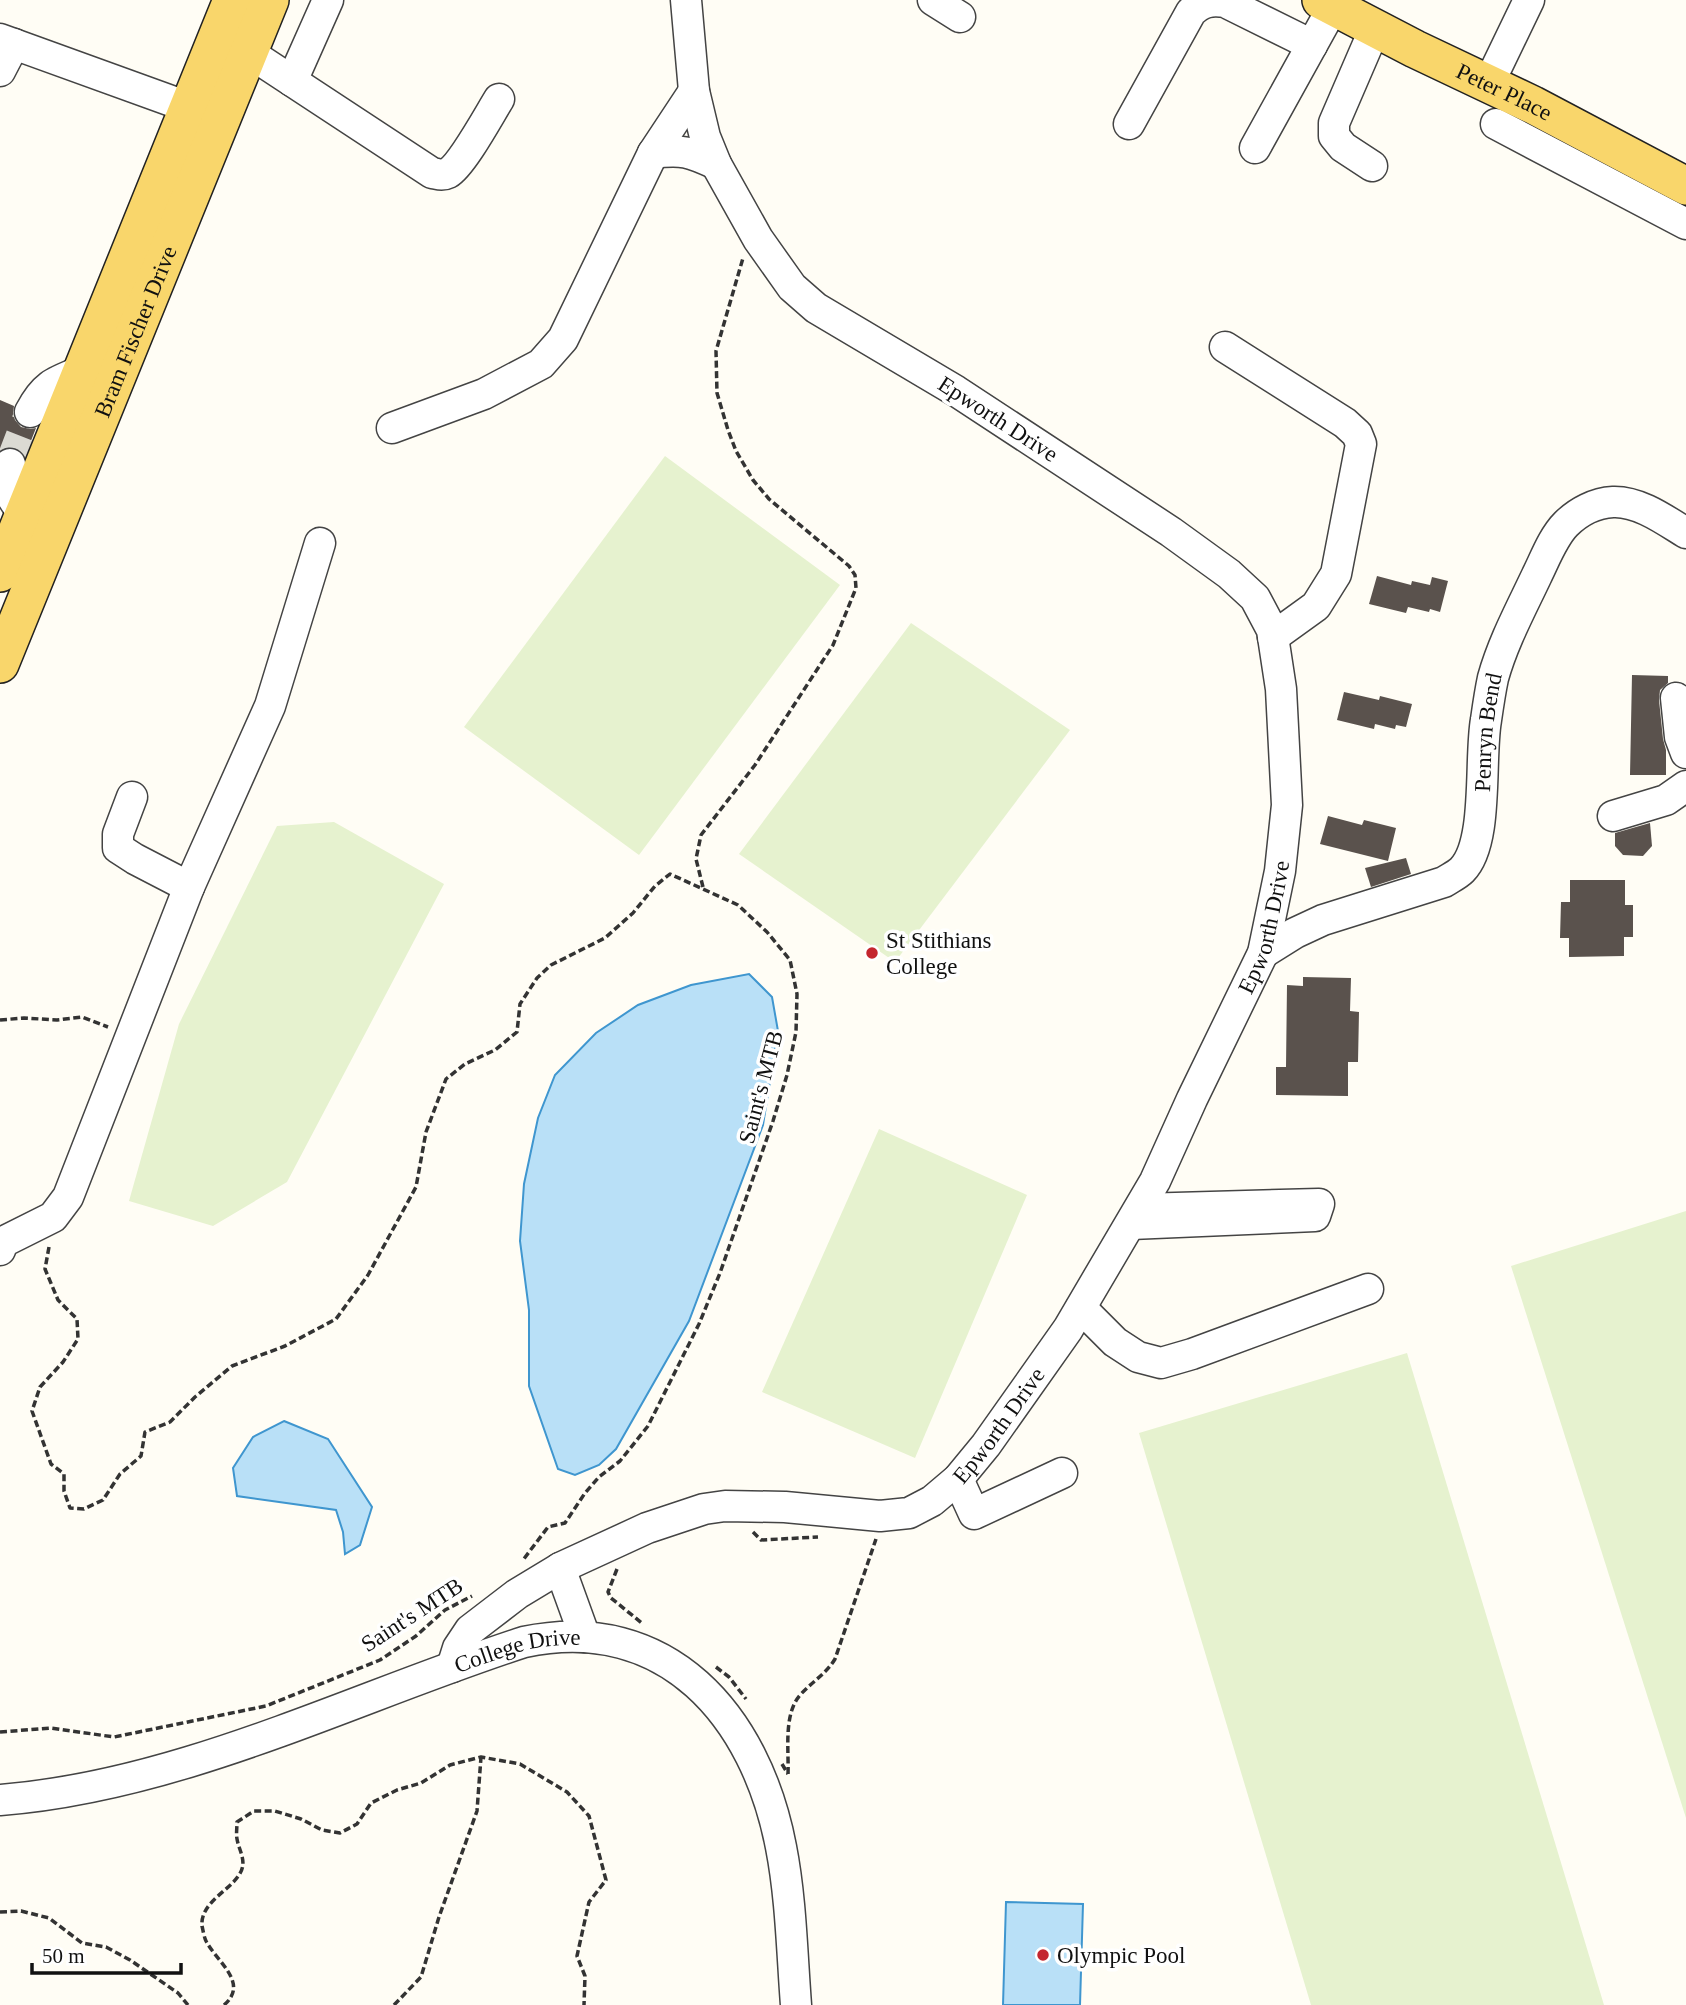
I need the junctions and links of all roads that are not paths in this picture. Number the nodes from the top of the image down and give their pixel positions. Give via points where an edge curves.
1 (232, 0) edge
2 (270, 0) edge
3 (328, 0) edge
4 (686, 0) edge
5 (933, 0) edge
6 (1529, 0) edge
7 (1346, 9) edge
8 (960, 17) dead end
9 (7, 41) edge
10 (1312, 45) junction
11 (248, 52) junction
12 (0, 71) edge
13 (1493, 75) junction
14 (292, 81) junction
15 (694, 91) junction
16 (499, 99) dead end
17 (188, 107) junction
18 (1129, 124) dead end
19 (1496, 124) dead end
20 (1255, 148) dead end
21 (653, 153) junction
22 (1597, 157) junction
23 (716, 164) junction
24 (1372, 166) dead end
25 (1686, 171) edge
26 (1686, 186) edge
27 (1686, 224) edge
28 (1225, 347) dead end
29 (82, 371) junction
30 (30, 412) tunnel mouth
31 (392, 428) dead end
32 (10, 464) tunnel mouth
33 (23, 515) junction
34 (1686, 533) edge
35 (320, 543) dead end
36 (0, 573) edge
37 (1273, 637) junction
38 (0, 664) edge
39 (1676, 698) dead end
40 (1686, 753) edge
41 (1686, 786) edge
42 (132, 797) dead end
43 (1613, 816) dead end
44 (190, 887) junction
45 (1263, 953) junction
46 (1317, 1210) dead end
47 (1135, 1217) junction
48 (0, 1250) edge
49 (1368, 1289) dead end
50 (1081, 1308) junction
51 (1062, 1473) dead end
52 (958, 1479) junction
53 (560, 1567) junction
54 (585, 1637) junction
55 (452, 1667) junction
56 (0, 1800) edge
57 (796, 2005) edge

1 - 17 main road, Bram Fischer Drive
2 - 11 main road, Bram Fischer Drive
3 - 14 street
4 - 15 street, Epworth Drive
5 - 8 street
6 - 13 street
7 - 10 street
7 - 13 main road, Peter Place
7 - 24 street via 1334,136
9 - 12 street
9 - 17 street
10 - 18 street via 1225,2 1201,3 1191,12
10 - 20 street
11 - 14 street
11 - 38 main road, Bram Fischer Drive
13 - 22 main road, Peter Place
13 - 25 main road, Peter Place via 1538,92
14 - 16 street via 440,176 460,160
15 - 21 street
15 - 23 street, Epworth Drive
17 - 29 main road, Bram Fischer Drive
19 - 22 street
21 - 23 street via 689,151
21 - 31 street via 563,338 541,364 484,394
22 - 26 main road, Peter Place
22 - 27 street
23 - 37 street, Epworth Drive via 792,287 816,308 956,391 1200,553 1255,598
28 - 37 street via 1345,424 1361,444 1336,574 1316,606
29 - 30 street via 45,388
29 - 33 main road, Bram Fischer Drive
32 - 33 street via 7,491
33 - 36 main road, Bram Fischer Drive
34 - 45 street, Penryn Bend via 1647,510 1615,502 1595,505 1563,526 1506,640 1493,679 1481,764 1481,814 1470,860 1444,882 1323,920
35 - 44 street via 270,706
37 - 45 street, Epworth Drive via 1281,689 1287,804 1280,871
39 - 40 street
41 - 43 street via 1666,800
42 - 44 street via 117,834 117,848
44 - 48 street via 68,1197 53,1217 3,1242
45 - 47 street, Epworth Drive
46 - 47 street
47 - 50 street, Epworth Drive
49 - 50 street via 1161,1363 1122,1347
50 - 52 street, Epworth Drive
51 - 52 street via 974,1514
52 - 53 street, Epworth Drive via 909,1513 880,1516 748,1505 704,1509 647,1528
53 - 54 street
53 - 55 street, Epworth Drive via 470,1630
54 - 55 street, College Drive via 524,1642
54 - 57 street, College Drive via 629,1644 670,1662 712,1699 741,1740 768,1798 781,1847
55 - 56 street, College Drive via 204,1756 92,1786

